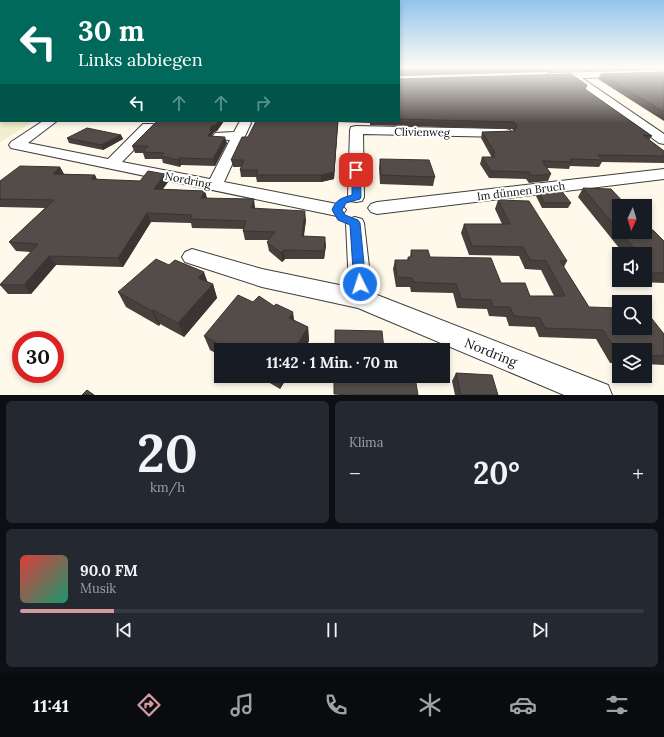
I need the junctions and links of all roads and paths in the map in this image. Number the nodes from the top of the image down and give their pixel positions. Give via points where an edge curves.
1 (587, 86) edge
2 (50, 122) edge
3 (148, 126) dead end
4 (507, 133) edge
5 (220, 136) edge
6 (664, 140) edge
7 (112, 164) junction
8 (664, 174) edge
9 (215, 185) junction
10 (356, 197) junction
11 (377, 208) junction
12 (346, 216) junction
13 (192, 257) dead end
14 (361, 299) junction
15 (598, 395) edge

1 - 6 street
2 - 7 street, Nordring via 16,145
3 - 7 street
4 - 10 street, Clivienweg via 356,130
5 - 9 street via 242,130
7 - 9 street, Nordring
8 - 11 street, Im dünnen Bruch
9 - 12 street, Nordring
10 - 11 street via 370,200
10 - 12 street via 339,204
11 - 12 street via 374,218 362,223
12 - 14 street
13 - 14 street, Nordring via 262,278
14 - 15 street, Nordring

